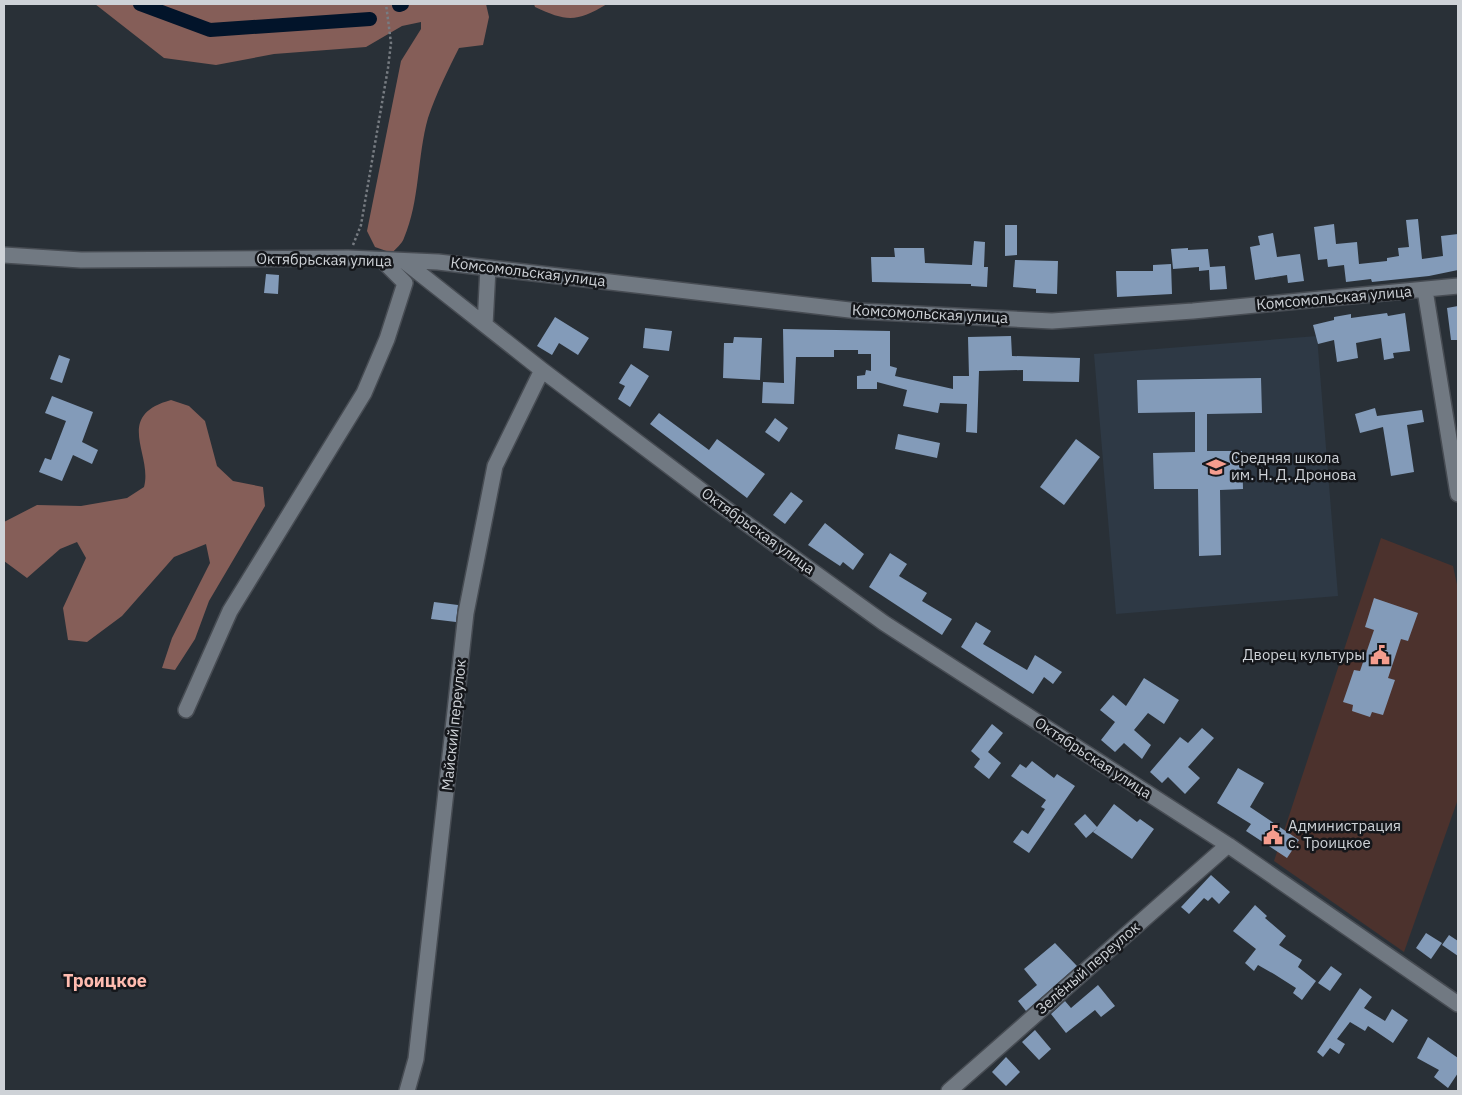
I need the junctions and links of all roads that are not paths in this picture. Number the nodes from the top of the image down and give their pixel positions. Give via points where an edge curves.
1 (4, 255) edge
2 (382, 260) junction
3 (404, 261) junction
4 (488, 268) junction
5 (424, 276) junction
6 (405, 283) junction
7 (1458, 286) edge
8 (1425, 290) junction
9 (485, 325) junction
10 (542, 370) junction
11 (1458, 494) edge
12 (186, 710) dead end
13 (1228, 845) junction
14 (1458, 1004) edge
15 (407, 1091) edge
16 (949, 1091) edge

1 - 2 street, Октябрьская улица via 81,260
2 - 3 street, Октябрьская улица
2 - 6 street
3 - 4 street, Комсомольская улица
3 - 5 street, Октябрьская улица
4 - 8 street, Комсомольская улица via 858,311 1052,320
4 - 9 street
5 - 6 street
5 - 9 street, Октябрьская улица
6 - 12 street via 387,339 364,393 230,611
7 - 8 street, Комсомольская улица
8 - 11 street
9 - 10 street, Октябрьская улица
10 - 13 street, Октябрьская улица via 718,503 884,622
10 - 15 street, Майский переулок via 495,466 466,614 416,1059
13 - 14 street, Октябрьская улица
13 - 16 street, Зелёный переулок

